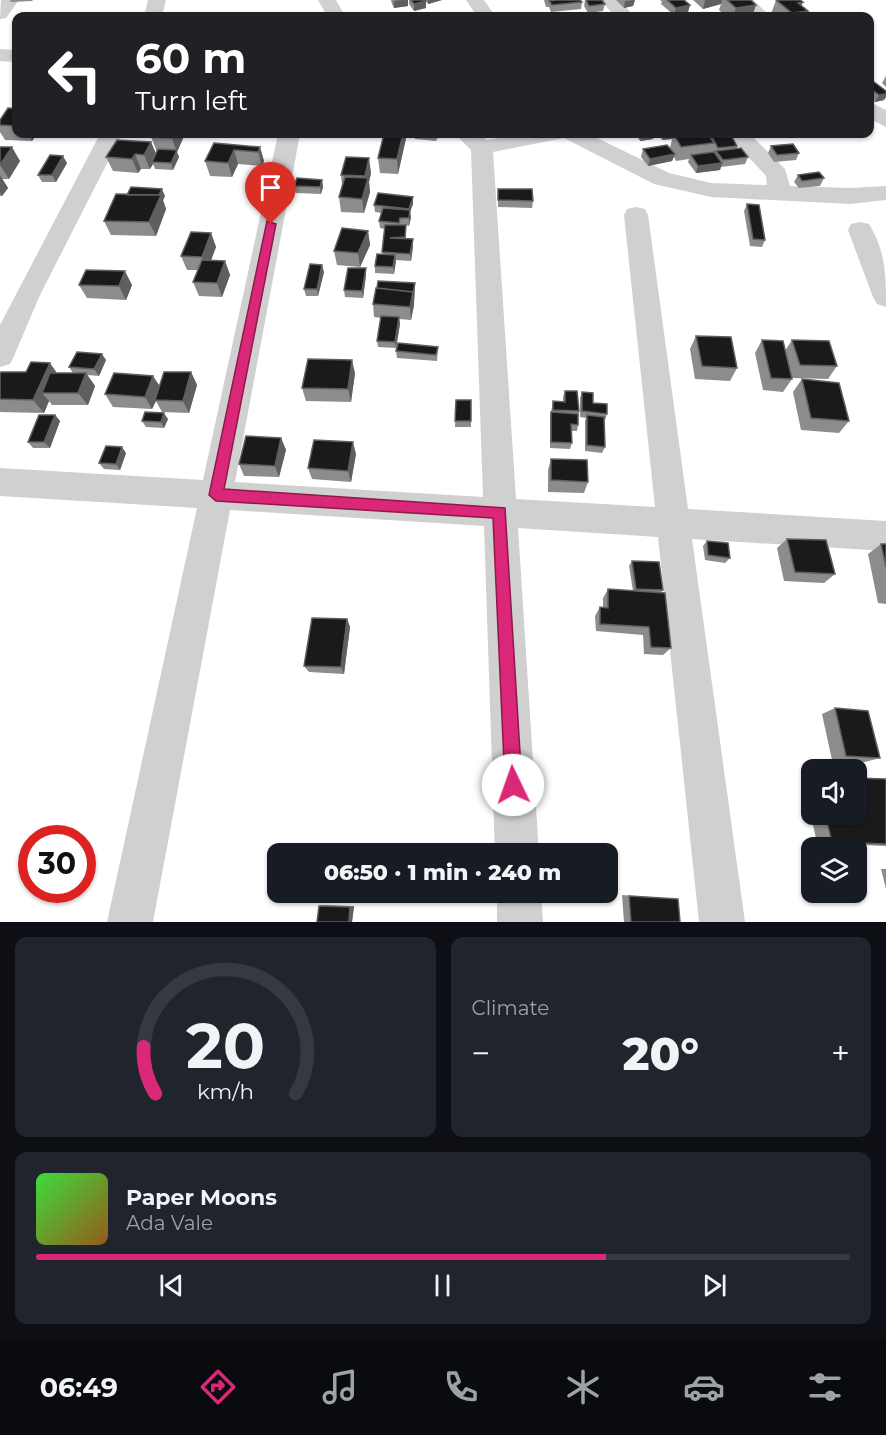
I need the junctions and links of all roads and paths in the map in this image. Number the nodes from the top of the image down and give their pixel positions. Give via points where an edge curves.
1 (10, 0) edge
2 (609, 0) edge
3 (742, 0) edge
4 (621, 12) edge
5 (756, 12) edge
6 (0, 14) edge
7 (874, 111) edge
8 (886, 121) edge
9 (109, 138) edge
10 (288, 138) edge
11 (509, 138) edge
12 (581, 138) edge
13 (742, 138) edge
14 (474, 141) edge
15 (779, 192) junction
16 (886, 193) edge
17 (636, 215) dead end
18 (860, 230) dead end
19 (886, 297) edge
20 (0, 356) edge
21 (0, 482) edge
22 (216, 495) junction
23 (500, 512) junction
24 (673, 523) junction
25 (886, 536) edge
26 (516, 843) edge
27 (519, 903) edge
28 (130, 922) edge
29 (520, 922) edge
30 (722, 922) edge

1 - 6 street
2 - 4 street
3 - 5 street
7 - 8 street
9 - 20 street via 27,295
10 - 22 street
11 - 14 street
12 - 15 street via 662,179 711,190
13 - 15 street via 777,174
14 - 23 street
15 - 16 street via 850,196
17 - 24 street
18 - 19 street
21 - 22 street
22 - 23 street
22 - 28 street
23 - 24 street
23 - 26 street
24 - 25 street
24 - 30 street
27 - 29 street

